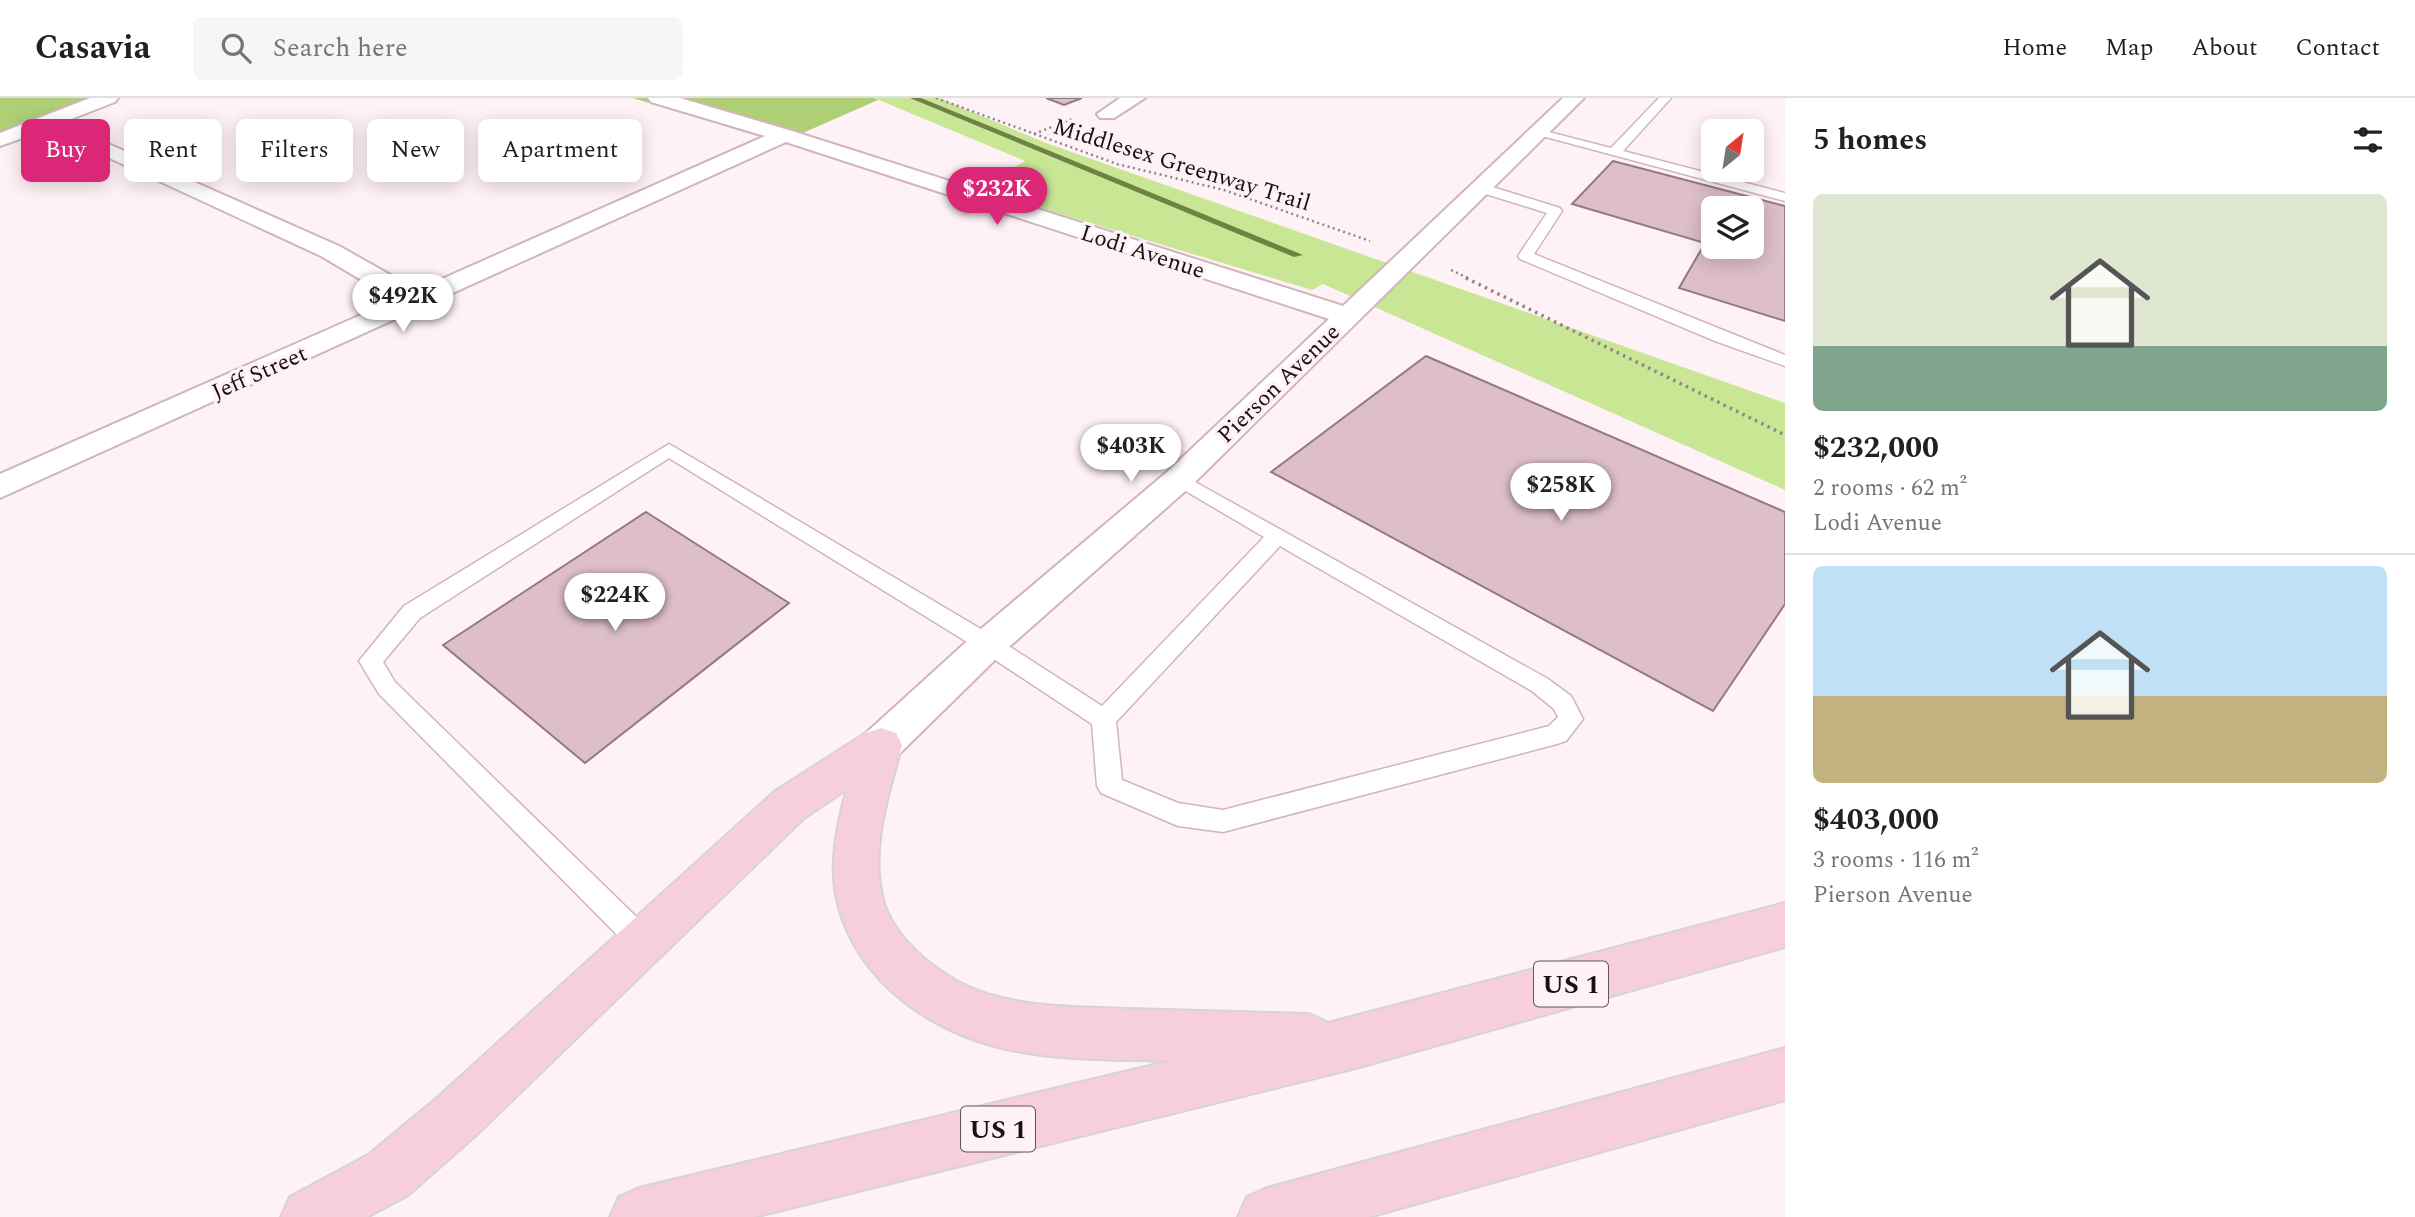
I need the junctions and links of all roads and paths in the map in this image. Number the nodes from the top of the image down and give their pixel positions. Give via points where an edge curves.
1 (108, 98) edge
2 (658, 98) edge
3 (936, 98) edge
4 (1135, 98) edge
5 (1574, 98) edge
6 (1665, 98) edge
7 (1107, 114) dead end
8 (55, 119) edge
9 (21, 132) edge
10 (1537, 133) junction
11 (785, 135) junction
12 (0, 140) edge
13 (110, 151) edge
14 (1614, 153) junction
15 (1481, 188) junction
16 (1785, 197) edge
17 (1379, 244) dead end
18 (1446, 268) dead end
19 (417, 301) junction
20 (1348, 316) junction
21 (1785, 361) edge
22 (1785, 435) edge
23 (1179, 479) junction
24 (0, 487) edge
25 (1278, 535) junction
26 (988, 644) junction
27 (1104, 719) junction
28 (881, 745) junction
29 (1785, 925) edge
30 (644, 943) junction
31 (1356, 1042) junction
32 (1785, 1074) edge
33 (310, 1217) edge
34 (639, 1217) edge
35 (1267, 1217) edge

1 - 8 street
2 - 11 street, Lodi Avenue
3 - 17 path, Middlesex Greenway Trail via 1106,160 1224,190
4 - 7 street
5 - 10 street, Pierson Avenue
6 - 14 lane
9 - 12 street
10 - 14 lane
10 - 15 street, Pierson Avenue
11 - 19 street, Jeff Street
11 - 20 street, Lodi Avenue
13 - 19 street via 330,251
14 - 16 lane
15 - 20 street, Pierson Avenue
15 - 21 lane via 1555,211 1525,256
18 - 22 path
19 - 24 street, Jeff Street
20 - 23 street, Pierson Avenue
23 - 25 lane
23 - 26 street, Pierson Avenue
25 - 27 lane
25 - 27 lane via 1539,685 1563,703 1572,719 1557,734 1223,821 1182,817 1110,786
26 - 27 lane
26 - 28 street, Pierson Avenue
26 - 30 lane via 669,450 412,612 370,661 387,688
28 - 30 highway via 789,805
28 - 31 highway via 862,813 857,880 862,910 876,939 909,975 946,1001 987,1019 1058,1031
29 - 31 highway, US 1
30 - 33 highway via 388,1175
31 - 34 highway, US 1
32 - 35 highway

